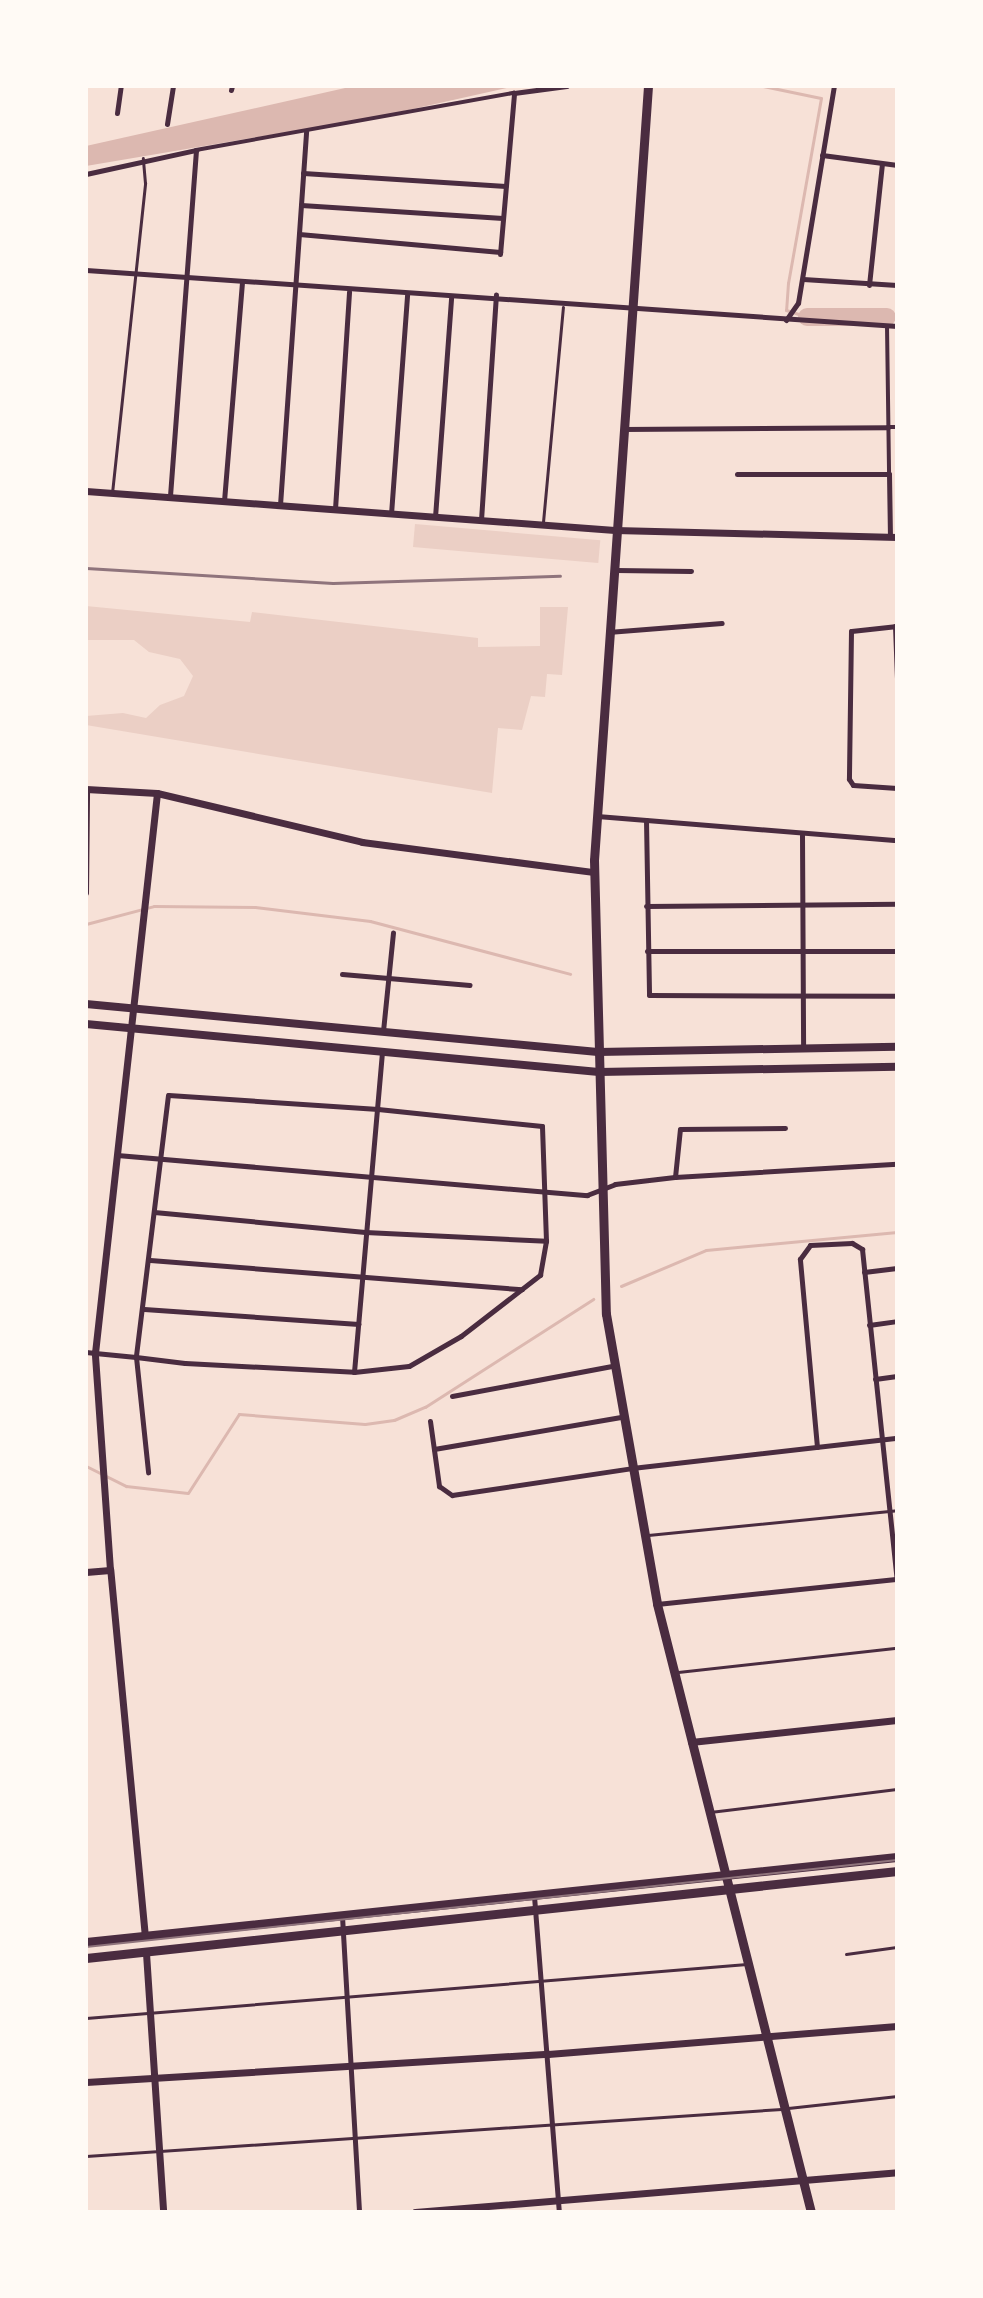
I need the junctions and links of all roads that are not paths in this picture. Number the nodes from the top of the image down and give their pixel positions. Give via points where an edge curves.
1 (121, 86) edge
2 (173, 86) edge
3 (567, 86) edge
4 (648, 86) edge
5 (834, 86) edge
6 (514, 93) junction
7 (117, 113) dead end
8 (167, 124) dead end
9 (306, 131) junction
10 (196, 150) junction
11 (822, 155) junction
12 (143, 158) junction
13 (882, 164) junction
14 (897, 165) edge
15 (86, 173) edge
16 (303, 173) junction
17 (506, 186) junction
18 (301, 205) junction
19 (503, 218) junction
20 (299, 234) junction
21 (86, 270) edge
22 (133, 272) junction
23 (187, 278) junction
24 (803, 279) junction
25 (242, 282) junction
26 (869, 285) junction
27 (897, 285) edge
28 (295, 286) junction
29 (349, 291) junction
30 (496, 294) dead end
31 (407, 295) junction
32 (451, 298) junction
33 (496, 302) junction
34 (563, 307) junction
35 (631, 311) junction
36 (788, 318) junction
37 (887, 326) junction
38 (897, 326) edge
39 (888, 427) junction
40 (897, 427) edge
41 (622, 429) junction
42 (737, 474) dead end
43 (889, 474) junction
44 (86, 491) edge
45 (112, 493) junction
46 (170, 497) junction
47 (224, 502) junction
48 (280, 506) junction
49 (335, 510) junction
50 (391, 514) junction
51 (435, 517) junction
52 (481, 520) junction
53 (543, 525) junction
54 (615, 530) junction
55 (893, 537) edge
56 (612, 570) junction
57 (691, 571) dead end
58 (722, 623) dead end
59 (896, 626) edge
60 (607, 632) junction
61 (897, 678) edge
62 (897, 788) edge
63 (87, 789) edge
64 (157, 793) junction
65 (596, 816) junction
66 (646, 820) junction
67 (802, 835) junction
68 (897, 840) edge
69 (594, 872) junction
70 (86, 893) edge
71 (897, 904) edge
72 (802, 905) junction
73 (646, 906) junction
74 (393, 933) dead end
75 (647, 951) junction
76 (897, 951) edge
77 (801, 952) junction
78 (342, 974) dead end
79 (387, 975) junction
80 (470, 985) dead end
81 (897, 996) edge
82 (800, 998) junction
83 (86, 1004) edge
84 (133, 1008) junction
85 (86, 1024) edge
86 (131, 1027) junction
87 (383, 1031) junction
88 (897, 1047) edge
89 (803, 1048) junction
90 (382, 1050) junction
91 (598, 1052) junction
92 (897, 1067) edge
93 (599, 1072) junction
94 (378, 1109) junction
95 (785, 1128) dead end
96 (117, 1155) junction
97 (161, 1160) junction
98 (897, 1164) edge
99 (675, 1177) junction
100 (370, 1180) junction
101 (603, 1188) junction
102 (543, 1193) junction
103 (154, 1212) junction
104 (365, 1232) junction
105 (546, 1241) junction
106 (150, 1260) junction
107 (897, 1268) edge
108 (864, 1272) junction
109 (362, 1275) junction
110 (522, 1289) junction
111 (144, 1309) junction
112 (897, 1321) edge
113 (358, 1324) junction
114 (869, 1325) junction
115 (90, 1352) edge
116 (136, 1357) junction
117 (613, 1366) junction
118 (354, 1372) junction
119 (897, 1376) edge
120 (875, 1379) junction
121 (452, 1396) dead end
122 (622, 1417) junction
123 (430, 1421) dead end
124 (897, 1438) edge
125 (881, 1441) junction
126 (817, 1447) junction
127 (434, 1449) junction
128 (632, 1468) junction
129 (148, 1472) dead end
130 (897, 1510) edge
131 (889, 1511) junction
132 (644, 1536) junction
133 (110, 1570) junction
134 (86, 1572) edge
135 (897, 1580) edge
136 (657, 1604) junction
137 (897, 1648) edge
138 (674, 1672) junction
139 (897, 1720) edge
140 (691, 1742) junction
141 (897, 1789) edge
142 (709, 1812) junction
143 (897, 1857) edge
144 (897, 1871) edge
145 (725, 1875) junction
146 (729, 1891) junction
147 (534, 1896) junction
148 (535, 1911) junction
149 (342, 1915) junction
150 (343, 1930) junction
151 (145, 1938) junction
152 (116, 1941) junction
153 (86, 1942) edge
154 (897, 1947) edge
155 (146, 1953) junction
156 (846, 1954) dead end
157 (118, 1956) junction
158 (86, 1958) edge
159 (747, 1964) junction
160 (542, 1984) junction
161 (347, 1997) junction
162 (151, 2014) junction
163 (86, 2018) edge
164 (897, 2026) edge
165 (767, 2039) junction
166 (548, 2054) junction
167 (352, 2065) junction
168 (155, 2078) junction
169 (86, 2082) edge
170 (897, 2096) edge
171 (784, 2109) junction
172 (552, 2125) junction
173 (355, 2139) junction
174 (160, 2153) junction
175 (86, 2156) edge
176 (897, 2172) edge
177 (804, 2183) junction
178 (558, 2202) junction
179 (163, 2212) edge
180 (359, 2212) edge
181 (415, 2212) edge
182 (559, 2212) edge
183 (811, 2212) edge

1 - 7 street
2 - 8 street
3 - 6 street
4 - 35 main road
5 - 11 street
6 - 9 street
6 - 17 street
9 - 10 street
9 - 16 street
10 - 12 street
10 - 23 street
11 - 13 street
11 - 24 street
12 - 15 street
12 - 22 lane via 145,183
13 - 14 street
13 - 26 street
16 - 17 street
16 - 18 street
17 - 19 street
18 - 19 street
18 - 20 street
19 - 20 street via 500,253
20 - 28 street
21 - 22 street
22 - 23 street
22 - 45 lane
23 - 25 street
23 - 46 street
24 - 26 street
24 - 36 street
25 - 28 street
25 - 47 street
26 - 27 street
28 - 29 street
28 - 48 street
29 - 31 street
29 - 49 street
30 - 33 street
31 - 32 street
31 - 50 street
32 - 33 street
32 - 51 street
33 - 34 street
33 - 52 street
34 - 35 street
34 - 53 lane
35 - 36 street
35 - 41 main road
36 - 37 street
37 - 38 street
37 - 39 street
39 - 40 street
39 - 41 street
39 - 43 street
41 - 54 main road
42 - 43 street
43 - 55 street
44 - 45 street
45 - 46 street
46 - 47 street
47 - 48 street
48 - 49 street
49 - 50 street
50 - 51 street
51 - 52 street
52 - 53 street
53 - 54 street
54 - 55 street
54 - 56 main road
56 - 57 street
56 - 60 main road
58 - 60 street
59 - 61 street
59 - 62 street via 851,631 850,783
60 - 65 main road
63 - 64 street
63 - 70 street
64 - 69 street via 362,842
64 - 84 street
65 - 66 street
65 - 69 main road
66 - 67 street
66 - 73 street
67 - 68 street
67 - 72 street
69 - 91 main road
71 - 72 street
72 - 73 street
72 - 77 street
73 - 75 street
74 - 79 street
75 - 77 street
75 - 82 street via 649,995
76 - 77 street
77 - 82 street
78 - 79 street
79 - 80 street
79 - 87 street
81 - 82 street
82 - 89 street
83 - 84 main road
84 - 86 street
84 - 87 main road
85 - 86 main road
86 - 90 main road
86 - 96 street
87 - 91 main road
88 - 89 main road
89 - 91 main road
90 - 93 main road
90 - 94 street
91 - 93 main road
92 - 93 main road
93 - 101 main road
94 - 97 street via 168,1095
94 - 100 street
94 - 102 street via 540,1124
95 - 99 street via 680,1129
96 - 97 street
96 - 115 street
97 - 100 street
97 - 103 street
98 - 99 street
99 - 101 street
100 - 102 street
100 - 104 street
101 - 102 street via 587,1195
101 - 117 main road
102 - 105 street
103 - 104 street
103 - 106 street
104 - 105 street
104 - 109 street
105 - 110 street via 540,1275
106 - 109 street
106 - 111 street
107 - 108 street
108 - 114 street
108 - 126 street via 862,1249 852,1243 810,1245 800,1259
109 - 110 street
109 - 113 street
110 - 118 street via 461,1336 409,1366
111 - 113 street
111 - 116 street
112 - 114 street
113 - 118 street
114 - 120 street
115 - 116 street
115 - 133 street
116 - 118 street
116 - 129 street
117 - 121 street
117 - 122 main road
119 - 120 street
120 - 125 street
122 - 127 street
122 - 128 main road
123 - 127 street
124 - 125 street
125 - 126 street
125 - 131 street
126 - 128 street
127 - 128 street via 439,1486 452,1495
128 - 132 main road
130 - 131 lane
131 - 132 lane
131 - 135 street
132 - 136 main road
133 - 134 street
133 - 151 street
135 - 136 street
136 - 138 main road
137 - 138 lane
138 - 140 main road
139 - 140 street
140 - 142 main road
141 - 142 lane
142 - 145 main road
143 - 145 main road
144 - 146 main road
145 - 146 main road
145 - 147 main road
146 - 148 main road
146 - 159 main road
147 - 148 street
147 - 149 main road
148 - 150 main road
148 - 160 street
149 - 150 street
149 - 151 main road
150 - 155 main road
150 - 161 street
151 - 152 main road
151 - 155 street
152 - 153 main road
152 - 157 main road
154 - 156 lane
155 - 157 main road
155 - 162 street
157 - 158 main road
159 - 160 lane
159 - 165 main road
160 - 161 lane
160 - 166 street
161 - 162 lane
161 - 167 street
162 - 163 lane
162 - 168 street
164 - 165 street
165 - 166 street
165 - 171 main road
166 - 167 street
166 - 172 street
167 - 168 street
167 - 173 street
168 - 169 street
168 - 174 street
170 - 171 lane
171 - 172 lane
171 - 177 main road
172 - 173 lane
172 - 178 street
173 - 174 lane
173 - 180 street
174 - 175 lane
174 - 179 street
176 - 177 street
177 - 178 street
177 - 183 main road
178 - 181 street
178 - 182 street

